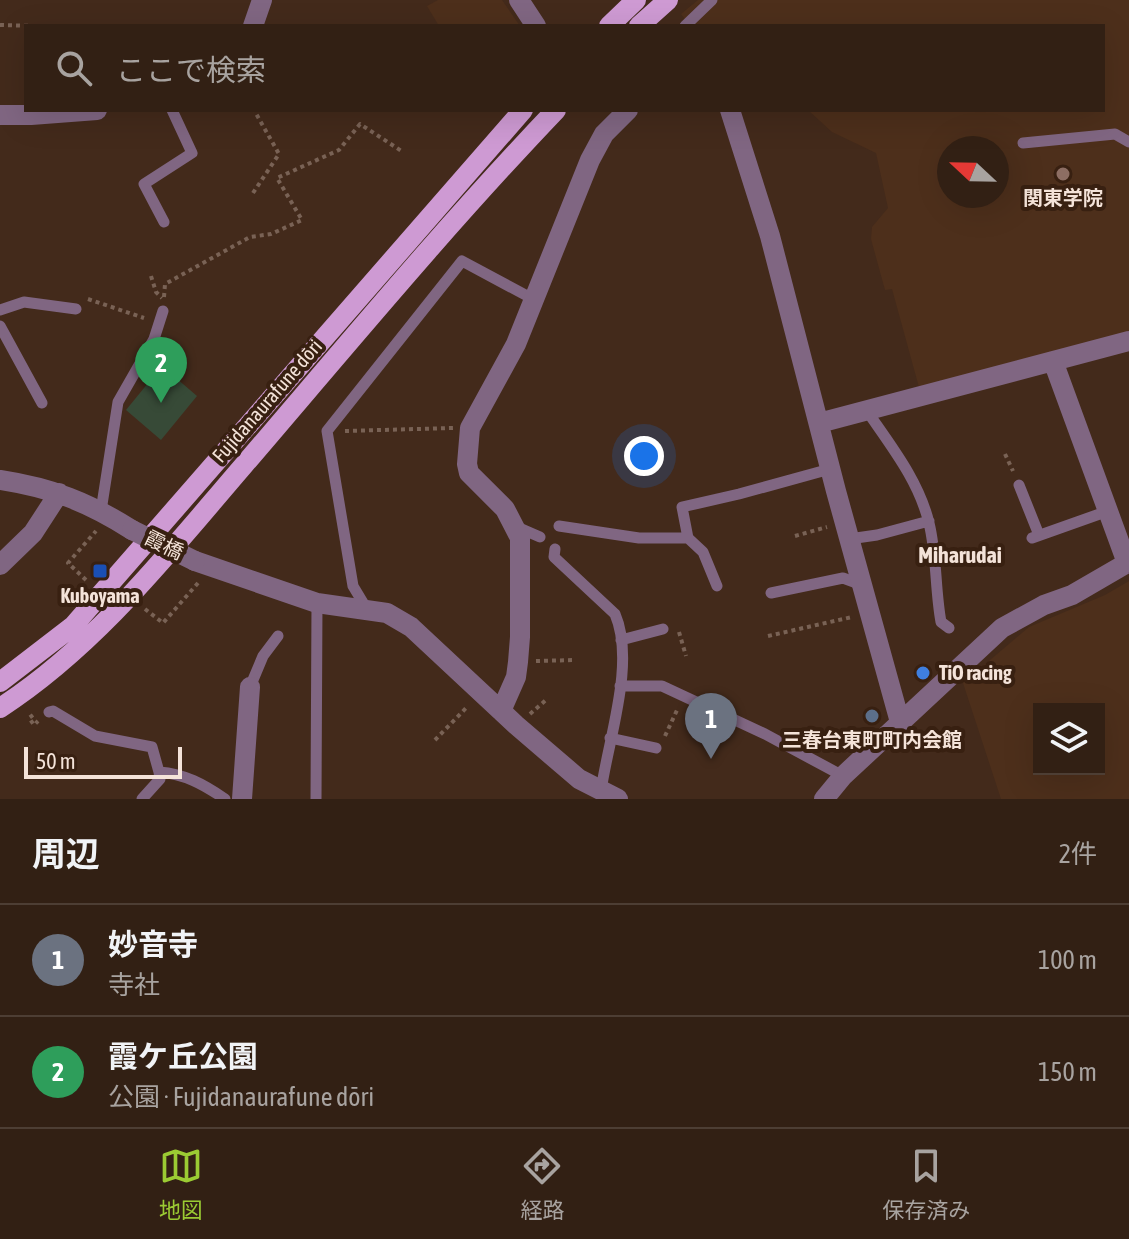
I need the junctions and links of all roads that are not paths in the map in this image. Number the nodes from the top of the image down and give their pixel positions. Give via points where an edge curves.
1 (262, 0) edge
2 (519, 0) edge
3 (668, 0) edge
4 (712, 0) edge
5 (641, 15) edge
6 (254, 24) edge
7 (535, 24) edge
8 (615, 24) edge
9 (687, 24) edge
10 (71, 112) edge
11 (173, 112) edge
12 (521, 112) edge
13 (554, 112) edge
14 (626, 112) edge
15 (731, 112) edge
16 (0, 115) edge
17 (1129, 142) edge
18 (1023, 143) dead end
19 (164, 222) dead end
20 (533, 299) junction
21 (76, 309) road end
22 (0, 310) edge
23 (161, 317) road end
24 (0, 326) edge
25 (1129, 341) edge
26 (1053, 361) junction
27 (42, 403) dead end
28 (867, 411) junction
29 (819, 423) junction
30 (830, 469) junction
31 (0, 480) edge
32 (1019, 485) dead end
33 (59, 493) junction
34 (1108, 511) junction
35 (105, 513) junction
36 (929, 521) junction
37 (559, 526) dead end
38 (517, 527) junction
39 (843, 532) junction
40 (540, 537) dead end
41 (688, 538) junction
42 (555, 549) dead end
43 (1128, 563) edge
44 (0, 565) edge
45 (862, 585) junction
46 (717, 586) dead end
47 (771, 593) dead end
48 (311, 609) junction
49 (369, 611) junction
50 (949, 628) dead end
51 (663, 629) dead end
52 (278, 636) dead end
53 (621, 640) junction
54 (0, 682) edge
55 (620, 686) junction
56 (250, 687) joint
57 (0, 708) edge
58 (501, 711) junction
59 (49, 712) dead end
60 (900, 722) junction
61 (610, 738) junction
62 (656, 748) road end
63 (159, 772) junction
64 (843, 776) junction
65 (610, 796) edge
66 (142, 799) edge
67 (225, 799) edge
68 (242, 799) edge
69 (316, 799) edge
70 (824, 799) edge

1 - 6 street
2 - 7 street
3 - 5 main road
4 - 9 lane
5 - 8 main road
10 - 16 street
11 - 19 lane via 192,153 144,184
12 - 54 main road, Fujidanaurafune dōri via 73,626
13 - 57 main road, Fujidanaurafune dōri via 148,576 59,665
14 - 20 street via 604,134 590,160
15 - 29 street
17 - 18 lane via 1115,134
20 - 38 street via 516,344 470,428 467,464 469,473
20 - 49 lane via 462,261 327,431 353,586
21 - 22 lane via 24,302
23 - 35 lane via 118,402
24 - 27 lane
25 - 26 street
26 - 28 street
26 - 34 street
28 - 29 street
28 - 36 lane via 907,469
29 - 30 street
30 - 39 street
30 - 41 lane via 682,507
31 - 33 street, 霞橋
32 - 34 lane via 1036,536
33 - 35 street, 霞橋
33 - 44 street via 33,533
34 - 43 street
35 - 48 street, 霞橋, bridge via 195,561
36 - 39 lane
36 - 50 lane via 941,622
37 - 41 lane via 639,538
38 - 40 lane
38 - 58 street via 518,662
39 - 45 street
41 - 46 lane via 703,552
42 - 53 lane via 554,557 615,614
43 - 60 street via 969,649
45 - 47 lane via 843,578
45 - 60 street
48 - 49 street, 霞橋
48 - 69 lane
49 - 58 street, 霞橋 via 387,613 411,627
51 - 53 lane
52 - 56 lane
53 - 55 lane
55 - 61 lane
55 - 64 lane via 662,686
56 - 68 street
58 - 65 street, 霞橋 via 570,771
59 - 63 lane via 95,736 152,747
60 - 64 street
61 - 62 lane
61 - 65 lane
63 - 66 lane via 160,779
63 - 67 lane via 202,783
64 - 70 street

